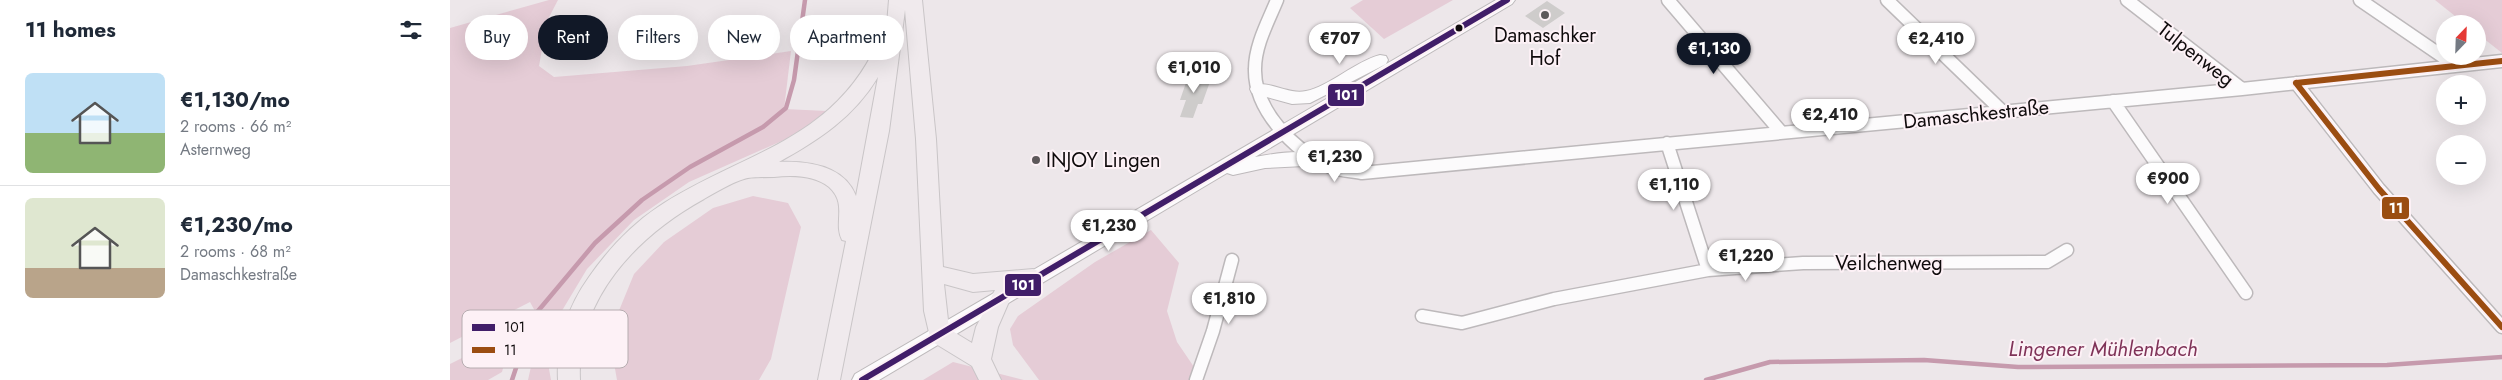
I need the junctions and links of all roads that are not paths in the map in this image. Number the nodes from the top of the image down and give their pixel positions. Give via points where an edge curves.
1 (898, 0) edge
2 (913, 0) edge
3 (1277, 0) edge
4 (1507, 0) edge
5 (1668, 0) edge
6 (1887, 0) edge
7 (2127, 0) edge
8 (2360, 0) edge
9 (896, 15) edge
10 (1419, 51) junction
11 (2436, 52) edge
12 (879, 60) edge
13 (889, 60) edge
14 (2502, 60) edge
15 (2486, 62) edge
16 (2455, 65) edge
17 (2296, 83) junction
18 (1258, 88) junction
19 (2242, 89) junction
20 (2113, 101) junction
21 (2002, 110) junction
22 (1282, 131) junction
23 (1781, 132) junction
24 (1667, 143) junction
25 (1318, 160) junction
26 (738, 174) junction
27 (1199, 181) junction
28 (2067, 250) dead end
29 (1232, 260) dead end
30 (1708, 270) junction
31 (934, 273) junction
32 (1033, 278) junction
33 (848, 286) junction
34 (2246, 293) dead end
35 (1000, 297) junction
36 (582, 310) edge
37 (1422, 316) dead end
38 (2502, 327) edge
39 (939, 334) junction
40 (980, 359) junction
41 (829, 380) edge
42 (862, 380) edge
43 (990, 380) edge
44 (1196, 380) edge

1 - 9 main road
2 - 31 main road
3 - 18 street, Damaschkestraße via 1258,52 1255,76
4 - 10 street
5 - 23 street
6 - 21 street
7 - 19 street, Tulpenweg
8 - 11 street
10 - 18 street via 1384,58 1310,97 1292,98
10 - 22 street
12 - 26 main road via 872,74 846,106 827,123
13 - 33 main road via 879,131
14 - 15 street, Damaschkestraße
16 - 17 street, Damaschkestraße
17 - 19 street, Damaschkestraße
17 - 38 street via 2378,189
18 - 22 street, Damaschkestraße via 1268,113
19 - 20 street, Damaschkestraße
20 - 21 street, Damaschkestraße
20 - 34 street
21 - 23 street, Damaschkestraße
22 - 25 street, Damaschkestraße
22 - 27 street
23 - 24 street, Damaschkestraße
24 - 25 street, Damaschkestraße via 1362,173 1342,171
24 - 30 street
25 - 27 street via 1276,158 1258,161
26 - 33 main road via 798,168 820,173 833,181 844,193 850,207
26 - 36 main road via 664,214 636,237 590,292
27 - 32 street
28 - 30 street, Veilchenweg via 2047,262 1803,263
29 - 44 street
30 - 37 street, Veilchenweg via 1554,299 1462,323
31 - 32 main road via 973,283
31 - 39 main road
32 - 35 street
33 - 41 main road
35 - 39 street
35 - 40 main road via 987,327
39 - 40 main road
39 - 42 street
40 - 43 main road

